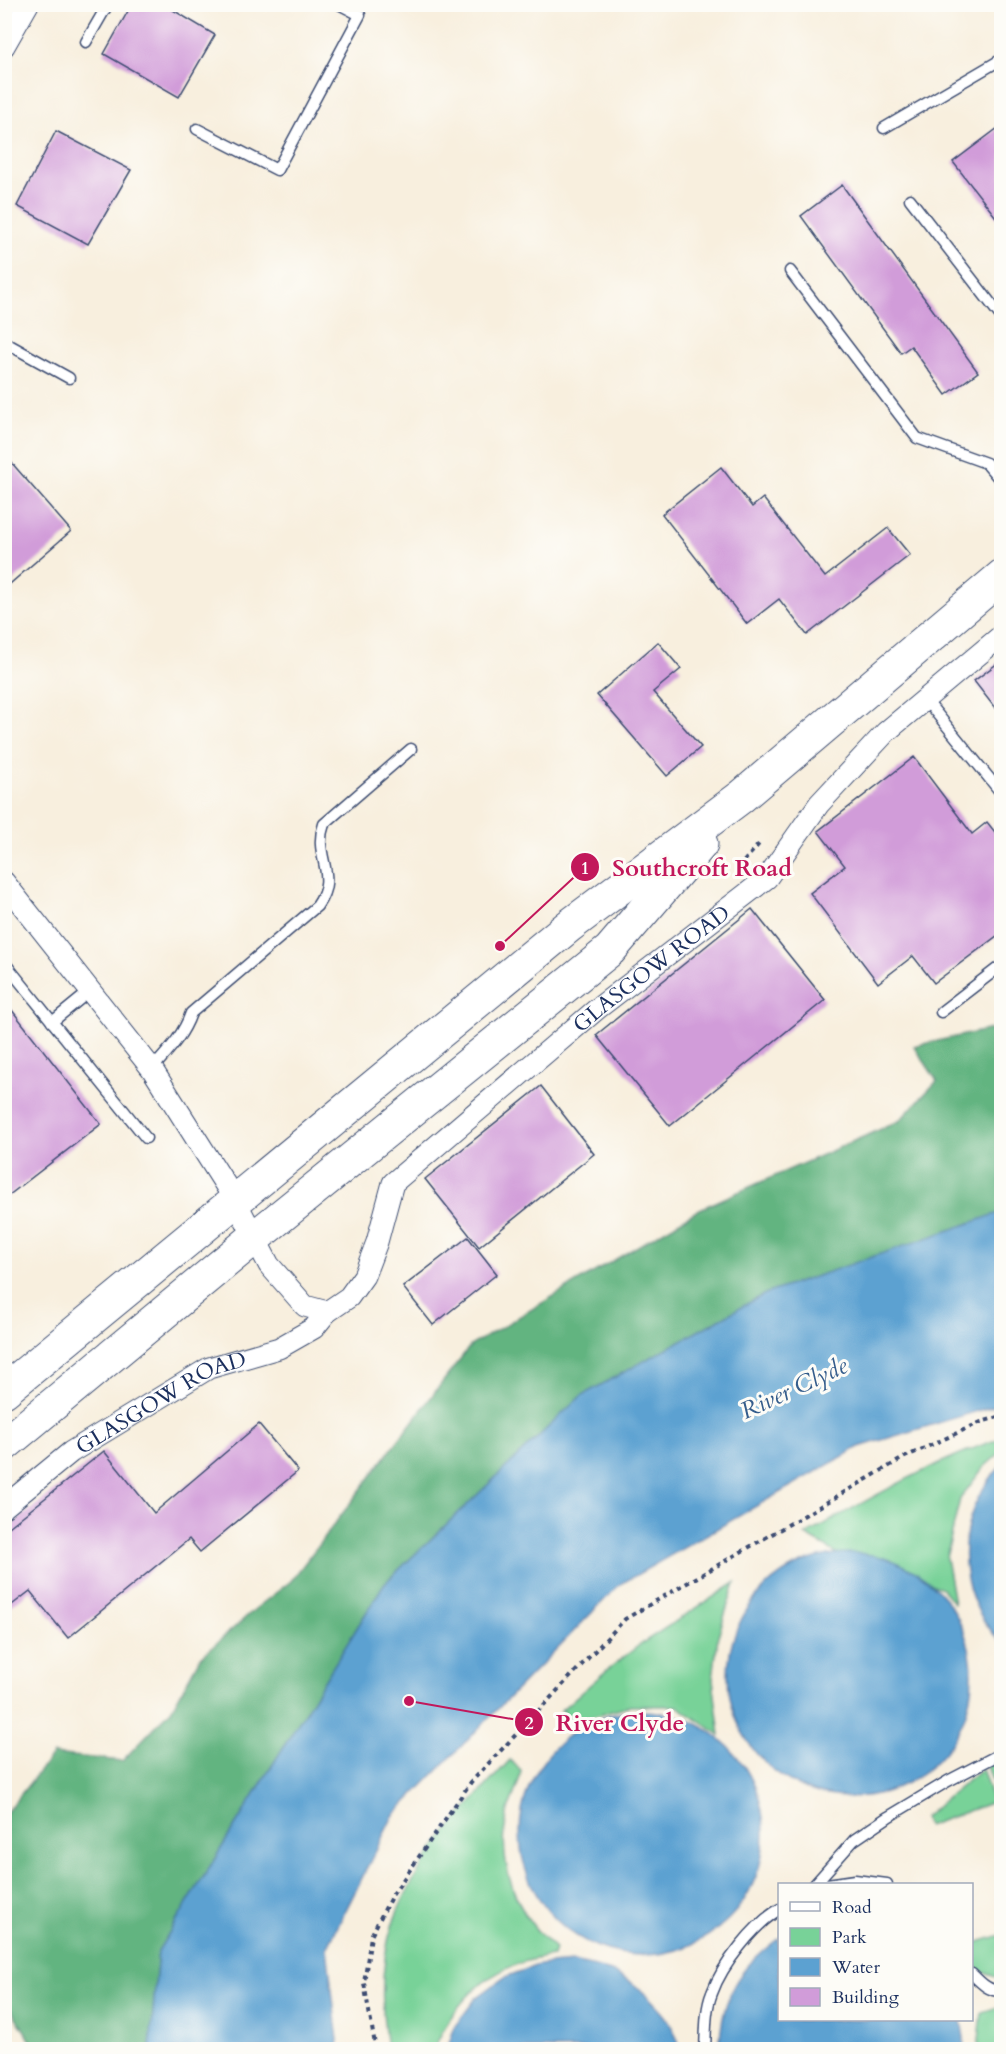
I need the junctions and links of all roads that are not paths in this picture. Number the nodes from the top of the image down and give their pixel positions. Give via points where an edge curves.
1 (28, 4) edge
2 (108, 4) edge
3 (339, 4) edge
4 (86, 42) dead end
5 (4, 46) edge
6 (1002, 59) edge
7 (884, 128) dead end
8 (197, 129) dead end
9 (910, 199) dead end
10 (790, 271) dead end
11 (1002, 318) edge
12 (4, 342) edge
13 (69, 378) dead end
14 (1002, 482) edge
15 (1002, 576) edge
16 (1002, 635) edge
17 (925, 699) junction
18 (411, 749) dead end
19 (1002, 794) edge
20 (741, 797) junction
21 (4, 882) edge
22 (4, 962) edge
23 (1002, 965) edge
24 (90, 991) junction
25 (941, 1012) dead end
26 (52, 1022) junction
27 (152, 1069) junction
28 (146, 1138) dead end
29 (236, 1200) junction
30 (254, 1238) junction
31 (327, 1312) junction
32 (4, 1391) edge
33 (4, 1445) edge
34 (4, 1508) edge
35 (1002, 1753) edge
36 (816, 1883) edge
37 (834, 1883) edge
38 (879, 1883) edge
39 (778, 1910) edge
40 (973, 1975) edge
41 (1002, 1991) edge
42 (705, 2049) edge

1 - 5 street
2 - 4 lane
3 - 8 lane via 360,15 277,170
6 - 7 lane
9 - 11 lane
10 - 14 lane via 917,438 986,462
12 - 13 lane
15 - 20 main road, GLASGOW ROAD
16 - 17 street, GLASGOW ROAD
17 - 19 lane
17 - 31 street, GLASGOW ROAD via 885,732 819,804 767,878 597,1009 393,1183 364,1276 349,1297
18 - 27 lane via 324,824 320,834 328,882 317,906 191,1013 175,1044
20 - 29 main road, GLASGOW ROAD via 569,926
20 - 30 main road, GLASGOW ROAD via 610,950
21 - 24 street
22 - 26 lane
23 - 25 lane
24 - 26 lane
24 - 27 street
26 - 28 lane
27 - 29 street
29 - 30 street
29 - 32 main road, GLASGOW ROAD
30 - 31 street via 269,1265 305,1306
30 - 33 main road, GLASGOW ROAD
31 - 34 street, GLASGOW ROAD via 314,1328 279,1348 209,1368 71,1452
35 - 36 lane via 948,1781 854,1840
37 - 38 lane
39 - 42 lane via 730,1957 711,1994
40 - 41 lane via 984,1986

